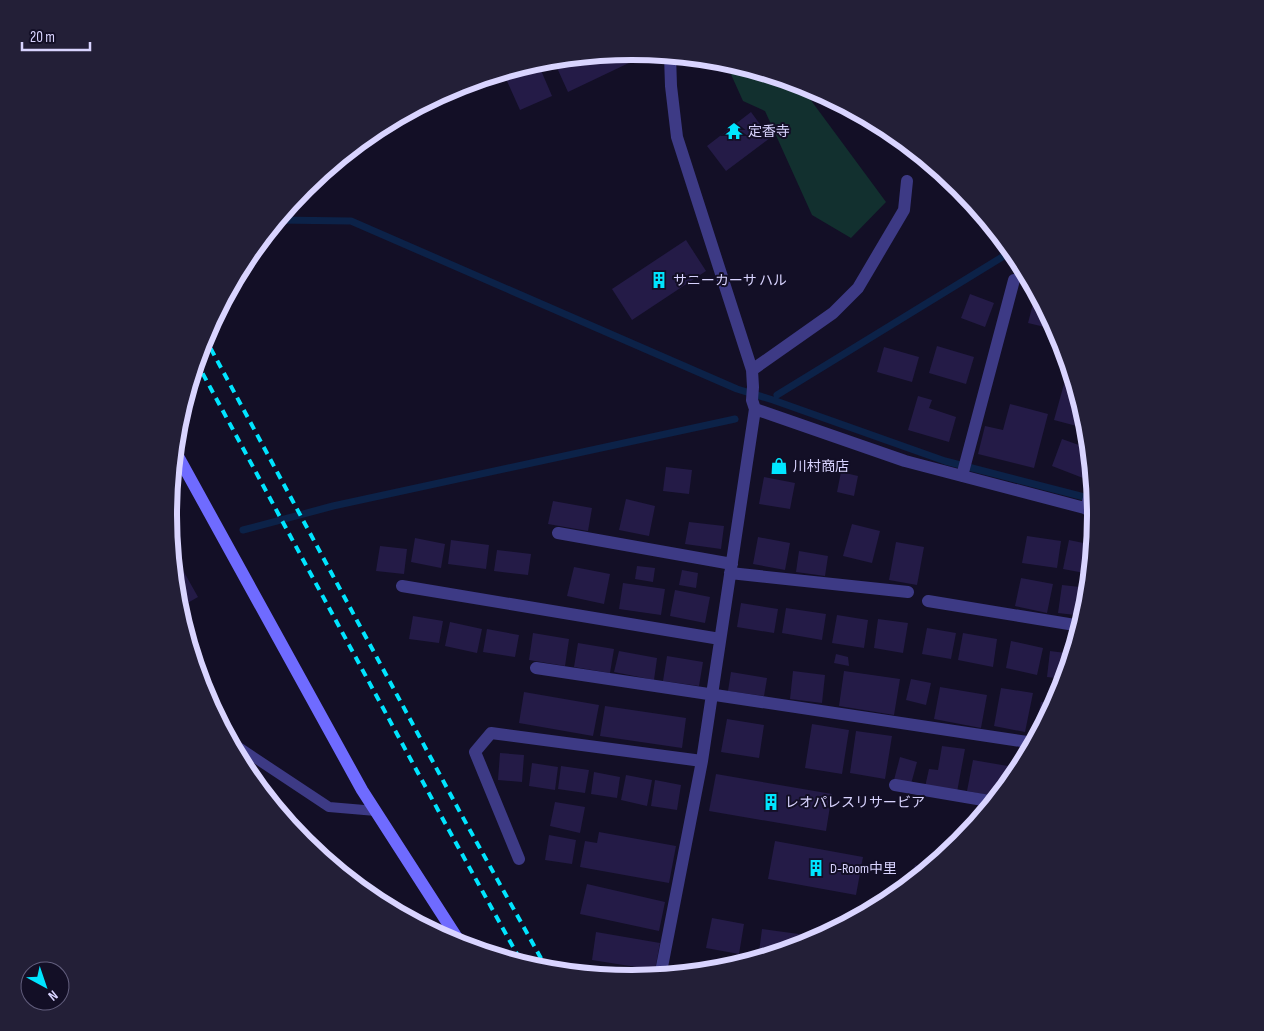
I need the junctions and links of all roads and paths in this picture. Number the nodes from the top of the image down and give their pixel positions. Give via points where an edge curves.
1 (670, 62) edge
2 (907, 181) dead end
3 (1014, 280) dead end
4 (752, 370) junction
5 (753, 405) junction
6 (180, 459) edge
7 (963, 470) junction
8 (1087, 499) edge
9 (558, 533) dead end
10 (731, 568) junction
11 (402, 586) dead end
12 (908, 592) dead end
13 (928, 601) dead end
14 (1074, 625) edge
15 (720, 639) junction
16 (536, 668) dead end
17 (712, 695) junction
18 (1027, 742) edge
19 (241, 749) edge
20 (702, 761) junction
21 (895, 785) dead end
22 (987, 801) edge
23 (376, 810) junction
24 (520, 859) dead end
25 (455, 935) edge
26 (661, 970) edge

1 - 4 street via 677,138
2 - 4 street via 904,210 858,288 833,313
3 - 7 street
4 - 5 street
5 - 7 street via 905,461
5 - 10 street
6 - 23 street
7 - 8 street
9 - 10 street
10 - 12 street
10 - 15 street
11 - 15 street
13 - 14 street
15 - 17 street
16 - 17 street
17 - 18 street
17 - 20 street
19 - 23 lane via 329,807
20 - 24 street via 491,733 475,752
20 - 26 street
21 - 22 street
23 - 25 street

